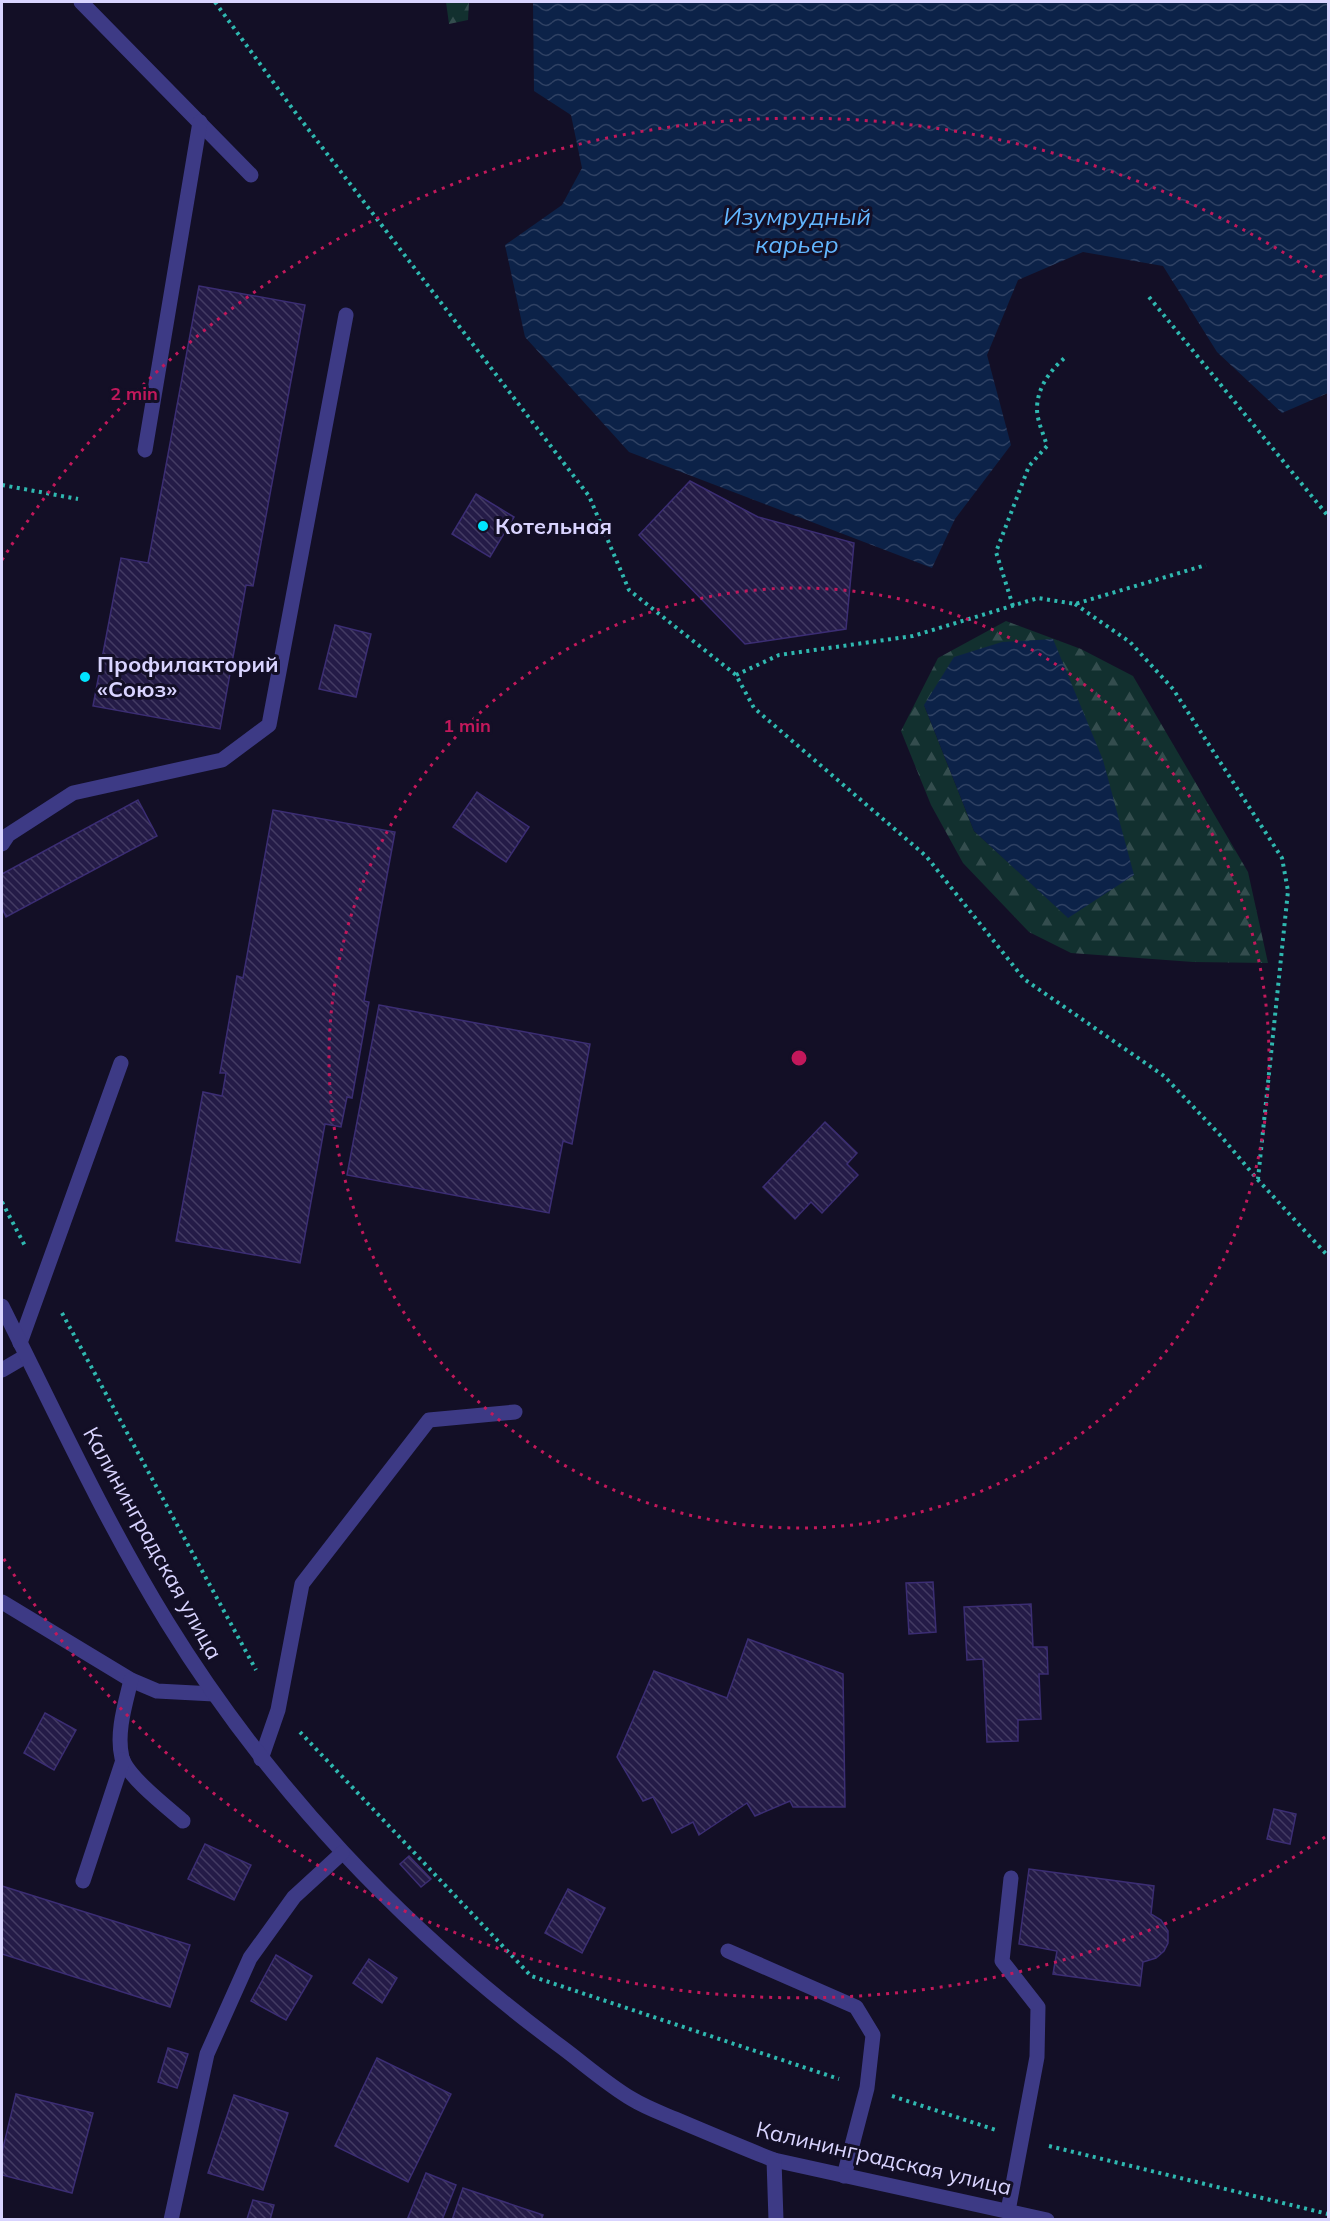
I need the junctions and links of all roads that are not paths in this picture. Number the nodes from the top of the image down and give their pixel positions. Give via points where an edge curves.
1 (81, 2) edge
2 (200, 122) junction
3 (251, 175) dead end
4 (346, 315) dead end
5 (145, 450) dead end
6 (2, 844) edge
7 (121, 1064) dead end
8 (2, 1306) edge
9 (23, 1349) junction
10 (2, 1370) edge
11 (515, 1412) dead end
12 (2, 1602) edge
13 (131, 1680) junction
14 (214, 1694) junction
15 (261, 1759) junction
16 (123, 1760) junction
17 (183, 1821) dead end
18 (342, 1853) junction
19 (1011, 1878) dead end
20 (84, 1881) dead end
21 (728, 1951) dead end
22 (774, 2160) junction
23 (844, 2176) junction
24 (1008, 2211) junction
25 (171, 2220) edge
26 (776, 2220) edge
27 (1047, 2220) edge

1 - 2 street
2 - 3 street
2 - 5 street
4 - 6 street via 269,724 222,760 73,793 8,835
7 - 9 street via 43,1279
8 - 9 street, Калининградская улица
9 - 10 street
9 - 14 street, Калининградская улица via 119,1538 166,1622
11 - 15 street via 429,1420 302,1584 278,1710
12 - 13 street
13 - 14 street via 157,1691
13 - 16 street via 120,1727
14 - 15 street, Калининградская улица
15 - 18 street, Калининградская улица
16 - 17 street via 141,1785
16 - 20 street
18 - 22 street, Калининградская улица via 496,1998 633,2100
18 - 25 street via 294,1897 250,1958 207,2054
19 - 24 street via 1002,1961 1038,2007 1037,2057
21 - 23 street via 856,2007 873,2035 867,2088
22 - 23 street, Калининградская улица
22 - 26 street
23 - 24 street, Калининградская улица
24 - 27 street, Калининградская улица

